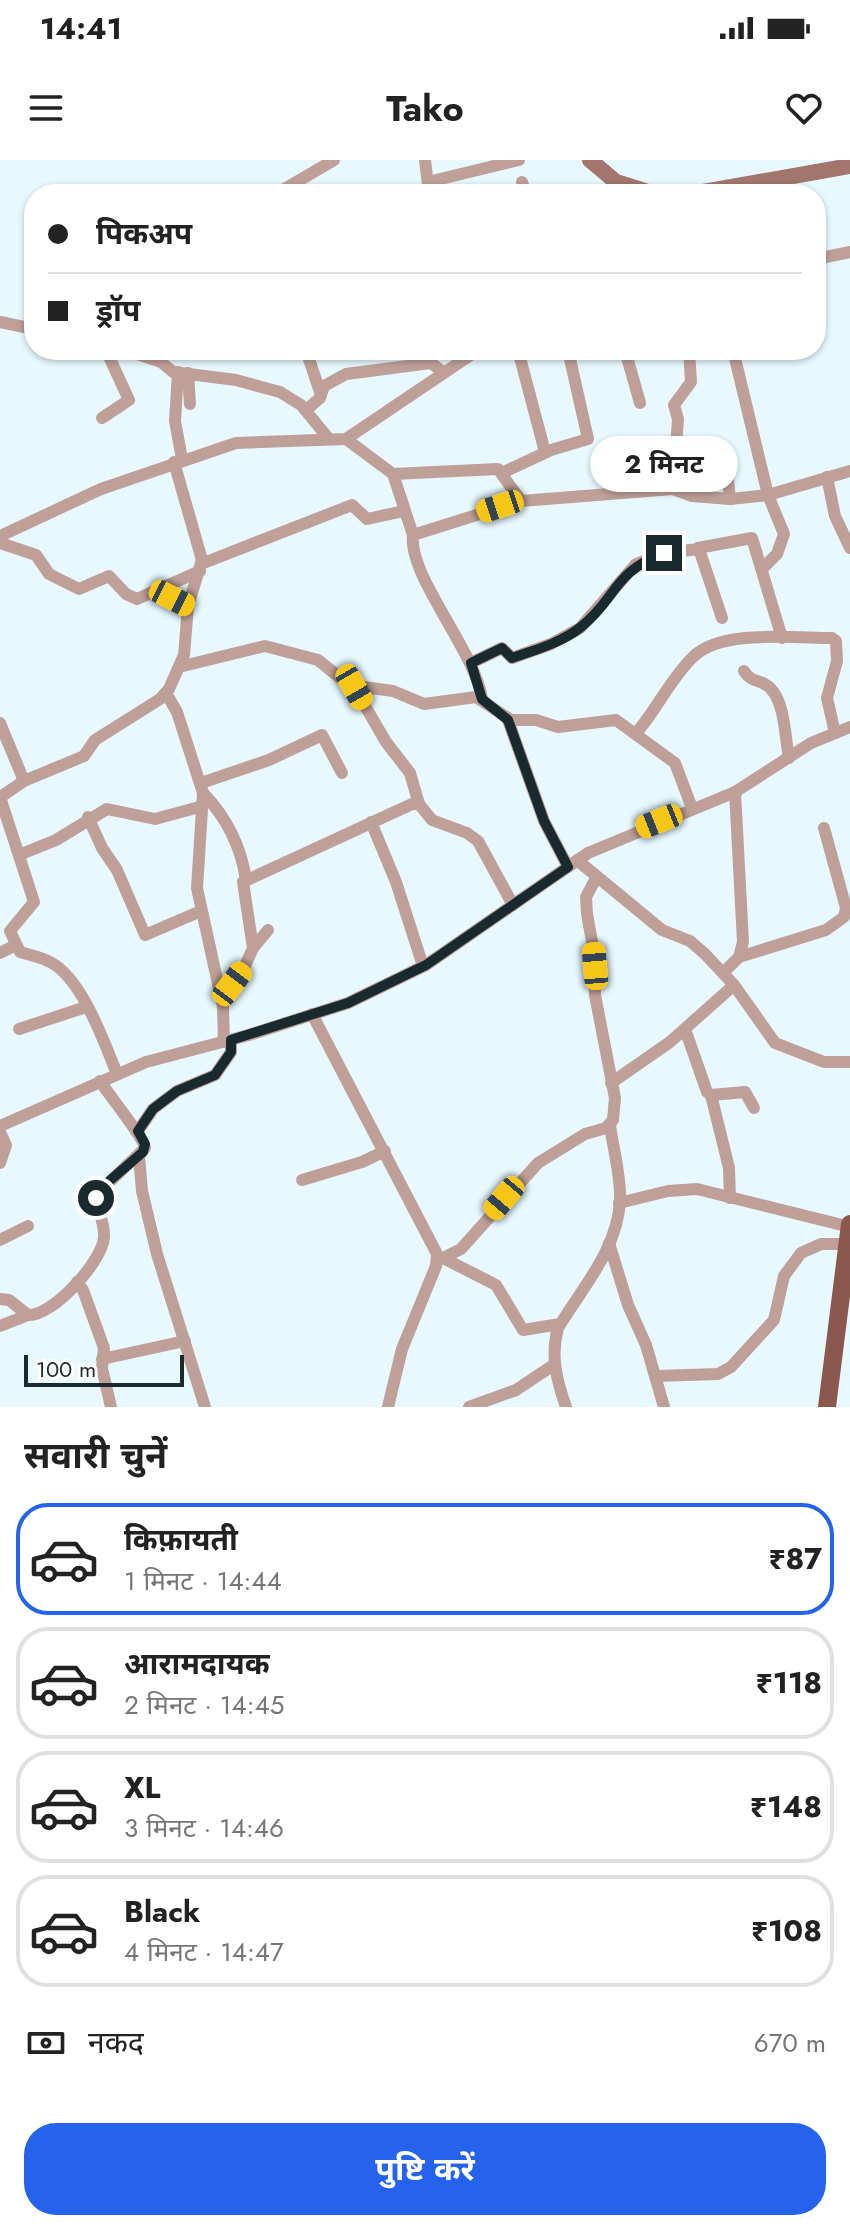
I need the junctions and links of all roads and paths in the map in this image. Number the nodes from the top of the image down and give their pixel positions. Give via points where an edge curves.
1 (334, 160) edge
2 (425, 160) edge
3 (519, 160) edge
4 (590, 160) edge
5 (850, 166) edge
6 (293, 184) edge
7 (428, 184) edge
8 (441, 184) edge
9 (622, 184) edge
10 (748, 184) edge
11 (850, 252) edge
12 (826, 257) edge
13 (0, 322) edge
14 (24, 327) edge
15 (111, 360) edge
16 (165, 360) edge
17 (309, 360) edge
18 (462, 360) edge
19 (521, 360) edge
20 (570, 360) edge
21 (628, 360) edge
22 (690, 360) edge
23 (735, 360) edge
24 (443, 372) junction
25 (183, 373) junction
26 (321, 395) junction
27 (640, 403) dead end
28 (190, 404) dead end
29 (306, 410) junction
30 (102, 418) dead end
31 (329, 439) junction
32 (346, 439) junction
33 (545, 452) junction
34 (178, 461) junction
35 (726, 461) dead end
36 (850, 471) edge
37 (502, 473) junction
38 (393, 474) junction
39 (827, 477) junction
40 (673, 489) junction
41 (768, 495) junction
42 (730, 499) junction
43 (521, 501) junction
44 (404, 511) junction
45 (413, 535) junction
46 (0, 536) edge
47 (0, 543) edge
48 (698, 548) junction
49 (850, 548) edge
50 (200, 567) junction
51 (762, 569) junction
52 (156, 591) junction
53 (188, 606) junction
54 (722, 618) dead end
55 (782, 638) junction
56 (471, 663) junction
57 (179, 667) junction
58 (744, 671) dead end
59 (354, 687) junction
60 (166, 693) junction
61 (482, 699) junction
62 (508, 720) junction
63 (0, 723) edge
64 (850, 727) edge
65 (637, 732) junction
66 (835, 733) junction
67 (4, 742) edge
68 (789, 758) junction
69 (342, 773) dead end
70 (24, 781) junction
71 (735, 792) junction
72 (202, 794) junction
73 (1, 796) edge
74 (419, 804) junction
75 (692, 808) junction
76 (88, 817) junction
77 (371, 822) junction
78 (824, 828) dead end
79 (19, 855) junction
80 (573, 864) junction
81 (246, 880) junction
82 (593, 883) junction
83 (513, 905) junction
84 (201, 911) junction
85 (268, 930) dead end
86 (16, 945) junction
87 (253, 948) junction
88 (0, 953) edge
89 (739, 957) junction
90 (423, 966) junction
91 (723, 973) junction
92 (734, 985) junction
93 (221, 998) junction
94 (86, 1007) junction
95 (312, 1014) junction
96 (19, 1029) dead end
97 (685, 1029) junction
98 (228, 1041) junction
99 (850, 1062) edge
100 (117, 1074) junction
101 (100, 1081) junction
102 (611, 1083) junction
103 (711, 1095) junction
104 (754, 1108) dead end
105 (610, 1125) junction
106 (0, 1126) edge
107 (138, 1131) junction
108 (0, 1132) edge
109 (385, 1151) junction
110 (139, 1156) junction
111 (0, 1163) edge
112 (302, 1180) dead end
113 (730, 1198) junction
114 (619, 1203) junction
115 (28, 1226) dead end
116 (849, 1230) edge
117 (0, 1240) edge
118 (609, 1243) junction
119 (445, 1256) junction
120 (77, 1282) junction
121 (0, 1299) edge
122 (28, 1315) junction
123 (560, 1324) junction
124 (0, 1326) edge
125 (185, 1341) junction
126 (102, 1359) junction
127 (555, 1364) junction
128 (656, 1376) junction
129 (496, 1402) edge
130 (111, 1407) edge
131 (205, 1407) edge
132 (388, 1407) edge
133 (469, 1407) edge
134 (566, 1407) edge
135 (664, 1407) edge
136 (827, 1407) edge

1 - 6 street
2 - 7 street
3 - 8 street
4 - 9 street
5 - 10 street
11 - 12 street
13 - 14 street
15 - 30 street via 129,400
16 - 25 street
17 - 26 street
18 - 24 street
19 - 33 street
20 - 33 street via 588,439
21 - 27 street
22 - 40 street via 691,382 674,405 678,419
23 - 41 street
24 - 26 street via 431,363 364,370 331,381
24 - 32 street
25 - 28 street
25 - 29 street via 280,392
25 - 34 street via 175,421
26 - 29 street
29 - 31 street
31 - 32 street
31 - 34 street via 236,443
32 - 38 street
33 - 37 street
34 - 46 street via 101,489
34 - 50 street via 201,552
35 - 42 street
36 - 39 street
37 - 38 street via 498,469
37 - 43 street
38 - 44 street
39 - 41 street
39 - 49 street via 835,516
40 - 42 street
40 - 43 street
41 - 42 street
41 - 51 street via 784,534 777,554
43 - 45 street
44 - 45 street
44 - 50 street via 367,519 352,505
45 - 56 street via 425,575
47 - 52 street via 36,555 49,574 79,589 109,576 130,597
48 - 51 street via 752,538
48 - 54 street
48 - 56 street via 636,564 580,628 551,644 512,658 502,648
50 - 52 street
50 - 53 street
51 - 55 street
52 - 53 street
53 - 57 street
55 - 65 street via 725,640 703,649
55 - 66 street via 836,641 837,661 827,698
56 - 61 street
57 - 59 street via 265,646 318,660
57 - 60 street
58 - 68 street via 777,697
59 - 61 street via 393,691 430,705
59 - 74 street via 410,773
60 - 70 street via 95,740 84,756
60 - 72 street
61 - 62 street
62 - 65 street via 558,727 616,720
62 - 80 street via 544,821
63 - 67 street
64 - 66 street
65 - 75 street via 680,769
66 - 68 street
67 - 70 street
68 - 71 street
69 - 72 street via 322,735
70 - 73 street
71 - 75 street
71 - 89 street via 743,942
72 - 76 street via 155,819 116,808
72 - 81 street via 224,815
72 - 84 street via 197,875
73 - 79 street
74 - 77 street
74 - 83 street via 432,820 478,841
75 - 80 street
76 - 79 street via 56,840
76 - 84 street via 145,935
77 - 81 street
77 - 90 street
78 - 89 street via 844,917 826,930
79 - 86 street via 34,902 10,927
80 - 82 street
80 - 83 street
81 - 87 street via 242,885
82 - 91 street via 662,930 690,941
82 - 102 street via 586,897 595,995
83 - 90 street
84 - 93 street
85 - 87 street
86 - 88 street
86 - 94 street via 20,952 53,963
87 - 93 street
89 - 91 street
90 - 95 street via 348,1003
91 - 92 street
92 - 97 street
92 - 99 street via 775,1043 824,1062
93 - 98 street
94 - 96 street
94 - 100 street
95 - 98 street
95 - 109 street
97 - 102 street
97 - 103 street
98 - 100 street
98 - 107 street via 231,1052 215,1075 177,1091 153,1109
100 - 101 street
101 - 106 street
101 - 107 street
102 - 105 street via 615,1110
103 - 104 street via 745,1092
103 - 113 street via 729,1168
105 - 114 street
105 - 119 street via 538,1163
107 - 110 street via 145,1144
108 - 111 street via 6,1145
109 - 112 street
109 - 119 street
110 - 120 street via 97,1194 105,1237
110 - 125 street via 157,1254
113 - 114 street via 685,1189
113 - 116 street
114 - 118 street
115 - 117 street
116 - 128 street via 801,1253 784,1276 774,1320 731,1367 718,1374
116 - 136 main road
118 - 123 street
118 - 128 street
119 - 123 street via 496,1285 523,1330
119 - 132 street via 402,1349
120 - 122 street via 51,1307
120 - 126 street via 104,1348
121 - 122 street
122 - 124 street
123 - 127 street
125 - 126 street
125 - 131 street
126 - 130 street
127 - 129 street
127 - 134 street
128 - 135 street
129 - 133 street

